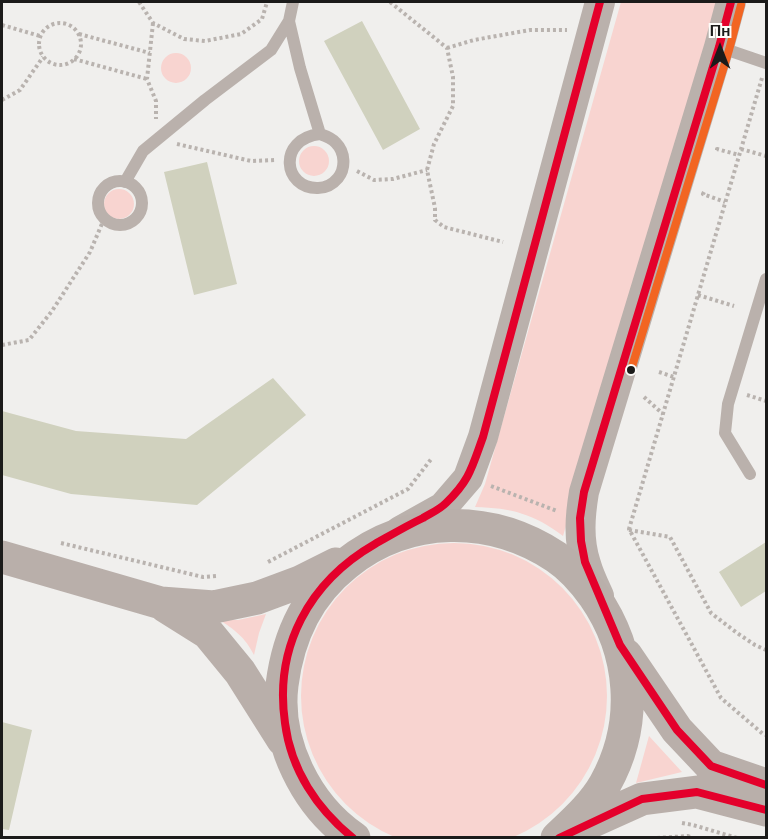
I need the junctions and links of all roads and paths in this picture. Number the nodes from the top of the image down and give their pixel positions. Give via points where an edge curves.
1 (139, 2) edge
2 (267, 2) edge
3 (293, 2) edge
4 (390, 2) edge
5 (600, 2) edge
6 (731, 2) edge
7 (289, 21) junction
8 (2, 25) edge
9 (572, 30) dead end
10 (79, 34) junction
11 (40, 36) junction
12 (719, 47) junction
13 (447, 48) junction
14 (150, 53) dead end
15 (43, 57) junction
16 (74, 59) junction
17 (766, 63) edge
18 (147, 79) dead end
19 (2, 100) edge
20 (320, 134) junction
21 (741, 149) junction
22 (739, 155) junction
23 (766, 156) edge
24 (715, 158) dead end
25 (344, 163) junction
26 (427, 170) junction
27 (125, 182) junction
28 (706, 185) dead end
29 (725, 202) junction
30 (104, 219) junction
31 (503, 242) dead end
32 (766, 279) edge
33 (698, 295) junction
34 (763, 301) edge
35 (734, 306) dead end
36 (2, 345) edge
37 (659, 372) dead end
38 (674, 377) junction
39 (644, 397) dead end
40 (663, 414) junction
41 (432, 459) dead end
42 (750, 474) dead end
43 (485, 484) dead end
44 (560, 512) dead end
45 (629, 529) junction
46 (57, 542) dead end
47 (372, 547) junction
48 (2, 557) edge
49 (264, 564) dead end
50 (223, 576) dead end
51 (161, 603) junction
52 (605, 612) junction
53 (620, 645) junction
54 (766, 650) edge
55 (766, 735) edge
56 (289, 750) junction
57 (766, 785) edge
58 (766, 810) edge
59 (324, 822) edge
60 (677, 823) dead end
61 (354, 837) edge
62 (557, 837) edge
63 (657, 837) edge
64 (692, 837) edge
65 (737, 837) edge

1 - 2 path via 153,23 184,39 205,41 242,34 262,19
3 - 7 lane
4 - 13 path
5 - 47 street via 483,438 468,478 443,507
6 - 12 street
7 - 20 lane
7 - 27 lane via 271,50 143,151
8 - 11 path
9 - 13 path via 530,30
10 - 11 path via 69,25 56,23
10 - 14 path
10 - 16 path via 81,47
11 - 15 path
12 - 17 lane
12 - 52 street via 584,492 581,541
13 - 26 path via 453,106 434,144
15 - 16 path via 62,65
15 - 19 path via 20,90
16 - 18 path
17 - 21 path
20 - 25 lane via 336,143
20 - 25 lane via 300,140 293,148 290,160 295,178 302,185 324,188 339,177
21 - 22 path
21 - 23 path
22 - 24 path via 717,149
22 - 29 path
25 - 26 path via 374,180
26 - 31 path via 435,220 444,227
27 - 30 lane via 110,184 99,195 98,210
27 - 30 lane via 141,196 139,215 124,226
28 - 29 path via 703,194
29 - 33 path
30 - 36 path via 90,252 29,340
32 - 34 lane
33 - 35 path
33 - 38 path
34 - 42 lane via 728,404 725,433
37 - 38 path
38 - 40 path
39 - 40 path
40 - 45 path
41 - 49 path via 408,489
43 - 44 path
45 - 54 path via 670,537 711,613
45 - 55 path via 721,698
46 - 50 path via 203,577
47 - 51 main road via 257,598 214,607
47 - 52 main road via 420,528 456,525 492,529 526,540 558,558 584,583
47 - 56 main road via 333,574 312,599 297,626 286,656 282,687
48 - 51 main road
51 - 56 main road via 208,633 240,672
52 - 53 main road
53 - 57 main road via 676,730 711,766
53 - 62 main road via 627,681 627,717 620,752 605,785 584,814
56 - 59 main road
58 - 62 main road via 697,792 653,797
59 - 61 main road
60 - 65 path
63 - 64 path

